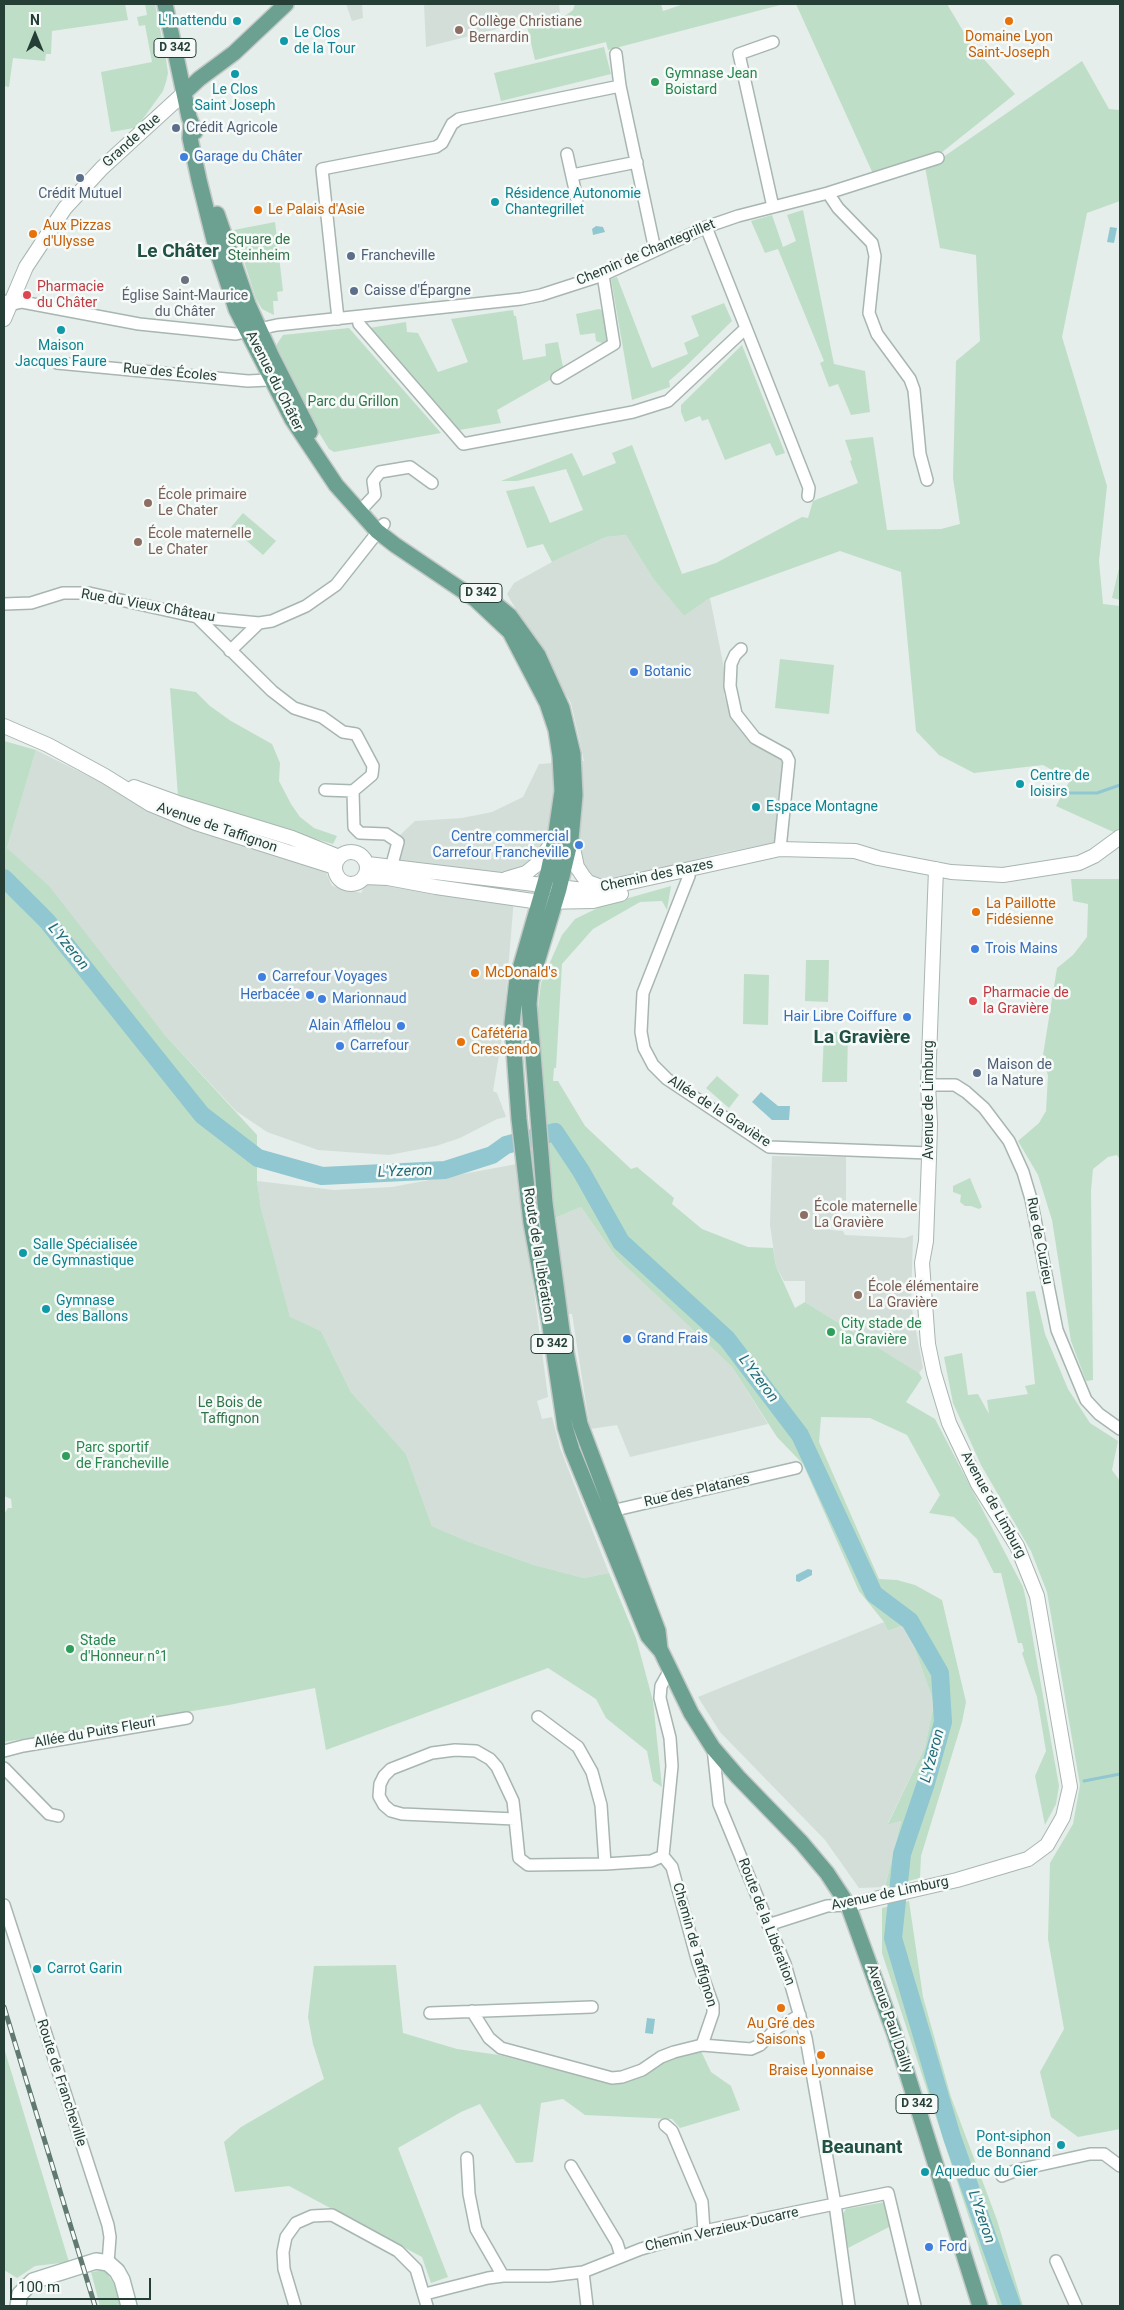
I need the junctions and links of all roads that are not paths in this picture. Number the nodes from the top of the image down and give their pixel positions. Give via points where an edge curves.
1 (165, 4) edge
2 (282, 5) edge
3 (773, 42) dead end
4 (616, 54) dead end
5 (620, 86) junction
6 (184, 93) junction
7 (567, 154) dead end
8 (938, 158) dead end
9 (637, 162) junction
10 (572, 175) junction
11 (828, 193) junction
12 (577, 199) dead end
13 (773, 207) junction
14 (706, 227) junction
15 (655, 250) junction
16 (603, 274) junction
17 (7, 303) edge
18 (358, 316) junction
19 (4, 319) edge
20 (338, 319) junction
21 (746, 328) junction
22 (254, 330) junction
23 (57, 363) dead end
24 (276, 377) junction
25 (557, 378) dead end
26 (927, 480) dead end
27 (432, 483) dead end
28 (808, 496) dead end
29 (362, 509) junction
30 (381, 527) junction
31 (4, 604) edge
32 (198, 617) junction
33 (259, 623) junction
34 (741, 649) dead end
35 (230, 651) junction
36 (4, 726) edge
37 (325, 790) dead end
38 (353, 791) junction
39 (1120, 837) edge
40 (563, 839) junction
41 (780, 849) junction
42 (878, 858) junction
43 (337, 862) junction
44 (724, 862) junction
45 (744, 864) junction
46 (391, 868) junction
47 (366, 870) junction
48 (936, 870) junction
49 (689, 876) junction
50 (500, 881) junction
51 (604, 888) junction
52 (550, 895) junction
53 (928, 1085) junction
54 (929, 1153) junction
55 (1120, 1429) edge
56 (796, 1468) dead end
57 (606, 1515) junction
58 (670, 1670) junction
59 (538, 1717) dead end
60 (187, 1718) dead end
61 (713, 1748) junction
62 (4, 1751) edge
63 (4, 1768) edge
64 (58, 1816) dead end
65 (515, 1819) junction
66 (663, 1856) junction
67 (605, 1864) junction
68 (4, 1905) edge
69 (848, 1905) junction
70 (768, 1925) junction
71 (592, 2007) dead end
72 (472, 2012) junction
73 (430, 2013) dead end
74 (800, 2015) junction
75 (702, 2045) junction
76 (665, 2125) dead end
77 (467, 2158) dead end
78 (571, 2166) dead end
79 (1120, 2166) edge
80 (1002, 2176) dead end
81 (835, 2204) junction
82 (704, 2231) junction
83 (621, 2256) junction
84 (1056, 2261) dead end
85 (108, 2263) junction
86 (582, 2272) junction
87 (503, 2276) junction
88 (425, 2294) junction
89 (18, 2306) edge
90 (129, 2306) edge
91 (295, 2306) edge
92 (427, 2306) edge
93 (587, 2306) edge
94 (849, 2306) edge
95 (915, 2306) edge
96 (980, 2306) edge
97 (1076, 2306) edge

1 - 6 main road, Avenue du Châter / D 342
2 - 6 main road, Grande Rue via 234,53
3 - 13 street via 739,54
4 - 5 street
5 - 9 street
5 - 20 street via 459,119 436,147 322,169
6 - 17 street, Grande Rue via 102,168 65,208 26,267
6 - 22 main road, Avenue du Châter / D 342 via 191,123 190,138 216,248 236,309
7 - 10 street
8 - 11 street, Chemin de Chantegrillet
9 - 10 street
9 - 15 street
10 - 12 street
11 - 13 street, Chemin de Chantegrillet
11 - 26 street via 872,243 875,256 869,313 877,334 910,379 914,390 920,454
13 - 14 street, Chemin de Chantegrillet
14 - 15 street, Chemin de Chantegrillet
14 - 21 street
15 - 16 street, Chemin de Chantegrillet
16 - 18 street, Chemin de Chantegrillet via 521,299
16 - 25 street via 614,344
17 - 19 street, Grande Rue
17 - 22 street, Chemin de Chantegrillet via 22,302 148,325 236,334
18 - 20 street, Chemin de Chantegrillet
18 - 21 street via 359,324 462,444 633,412 668,401
20 - 22 street, Chemin de Chantegrillet
21 - 28 street via 809,488
22 - 24 main road, Avenue du Châter / D 342
23 - 24 street, Rue des Écoles via 248,381
24 - 29 main road, Avenue du Châter / D 342 via 326,460
27 - 29 street via 410,467 380,472 373,481 374,496
29 - 30 main road, Avenue du Châter / D 342
30 - 33 street, Rue du Vieux Château via 336,585 306,606 272,621
30 - 40 main road, Avenue du Châter / D 342 via 494,603 545,670 562,708 573,754 574,785
31 - 32 street, Rue du Vieux Château via 31,603 63,593 89,593
32 - 33 street, Rue du Vieux Château
32 - 35 street
33 - 35 street
34 - 41 street via 731,664 730,686 736,714 755,738 786,755 789,761
35 - 38 street via 294,708 322,717 343,732 356,734 373,766 372,775
36 - 43 street, Avenue de Taffignon via 105,776 181,804 292,838
37 - 38 street
38 - 46 street via 354,827 360,833 386,834 398,842
39 - 48 street, Chemin des Razes via 1094,856 1068,867 986,875
40 - 50 street via 526,873
40 - 51 street via 588,882
40 - 52 main road, Avenue du Châter / D 342
41 - 42 street, Chemin des Razes via 855,851
41 - 44 street, Chemin des Razes
41 - 45 street, Chemin des Razes
42 - 45 street, Chemin des Razes via 801,856
42 - 48 street, Chemin des Razes
43 - 47 street, Avenue de Taffignon via 348,852 358,853
43 - 47 street, Avenue de Taffignon via 340,879 348,884 358,883
44 - 49 street, Chemin des Razes
44 - 51 street, Chemin des Razes
45 - 49 street, Chemin des Razes
46 - 47 street, Avenue de Taffignon
46 - 50 street, Avenue de Taffignon
47 - 52 street, Avenue de Taffignon
48 - 53 street, Avenue de Limburg
49 - 52 street, Chemin des Razes via 594,901
49 - 54 street, Allée de la Gravière via 643,993 641,1032 644,1048 653,1064 667,1079 769,1147
50 - 52 street, Avenue de Taffignon
51 - 52 street, Chemin des Razes
52 - 57 main road, Route de la Libération / D 342 via 529,1004 537,1119 558,1306 580,1424
52 - 57 main road, Route de la Libération / D 342 via 517,979 512,1023 519,1118 531,1223 565,1427 572,1450
53 - 54 street, Avenue de Limburg
53 - 55 street, Rue de Cuzieu via 955,1085 966,1092 984,1108 1009,1141 1032,1199 1057,1330 1086,1400
54 - 69 street, Avenue de Limburg via 926,1241 922,1263 924,1315 934,1373 949,1422 978,1484 1017,1546 1037,1596 1070,1787 1063,1817 1047,1845 1028,1859
56 - 57 street, Rue des Platanes
57 - 58 main road, Route de la Libération / D 342 via 658,1631 661,1651
58 - 61 main road, Route de la Libération / D 342
58 - 66 street via 660,1686 672,1766
59 - 67 street via 578,1747 592,1772 600,1804
60 - 62 street, Allée du Puits Fleuri
61 - 69 main road, Route de la Libération / D 342 via 801,1842
61 - 70 street, Route de la Libération via 719,1804
63 - 64 street via 49,1814
65 - 65 street via 513,1801 497,1767 476,1751 432,1753 391,1769 380,1784 379,1796 384,1805 402,1814
65 - 67 street via 519,1858 528,1865
66 - 67 street
66 - 75 street, Chemin de Taffignon via 672,1867 713,2006 714,2012
68 - 85 street, Route de Francheville via 108,2225
69 - 70 street, Avenue de Limburg via 827,1906
69 - 96 main road, Avenue Paul Dailly / D 342 via 900,2050
70 - 74 street, Route de la Libération via 785,1964
71 - 72 street
72 - 73 street
72 - 75 street via 501,2048 612,2078 642,2070 674,2052
74 - 75 street via 751,2049
74 - 81 street, Route de la Libération
76 - 82 street via 672,2131 702,2202
77 - 87 street via 468,2194 476,2229
78 - 83 street via 618,2243
79 - 80 street via 1104,2154 1090,2154
81 - 82 street, Chemin Verzieux-Ducarre
81 - 94 street, Route de la Libération
81 - 95 street, Chemin Verzieux-Ducarre via 888,2193
82 - 83 street, Chemin Verzieux-Ducarre
83 - 86 street, Chemin Verzieux-Ducarre
84 - 97 street
85 - 89 main road via 96,2261 38,2278 22,2290
85 - 90 main road via 120,2276
86 - 87 street, Chemin Verzieux-Ducarre
86 - 93 street
87 - 88 street, Chemin Verzieux-Ducarre
88 - 91 street via 416,2269 398,2251 332,2215 312,2216 296,2223 286,2237 282,2252
88 - 92 street

